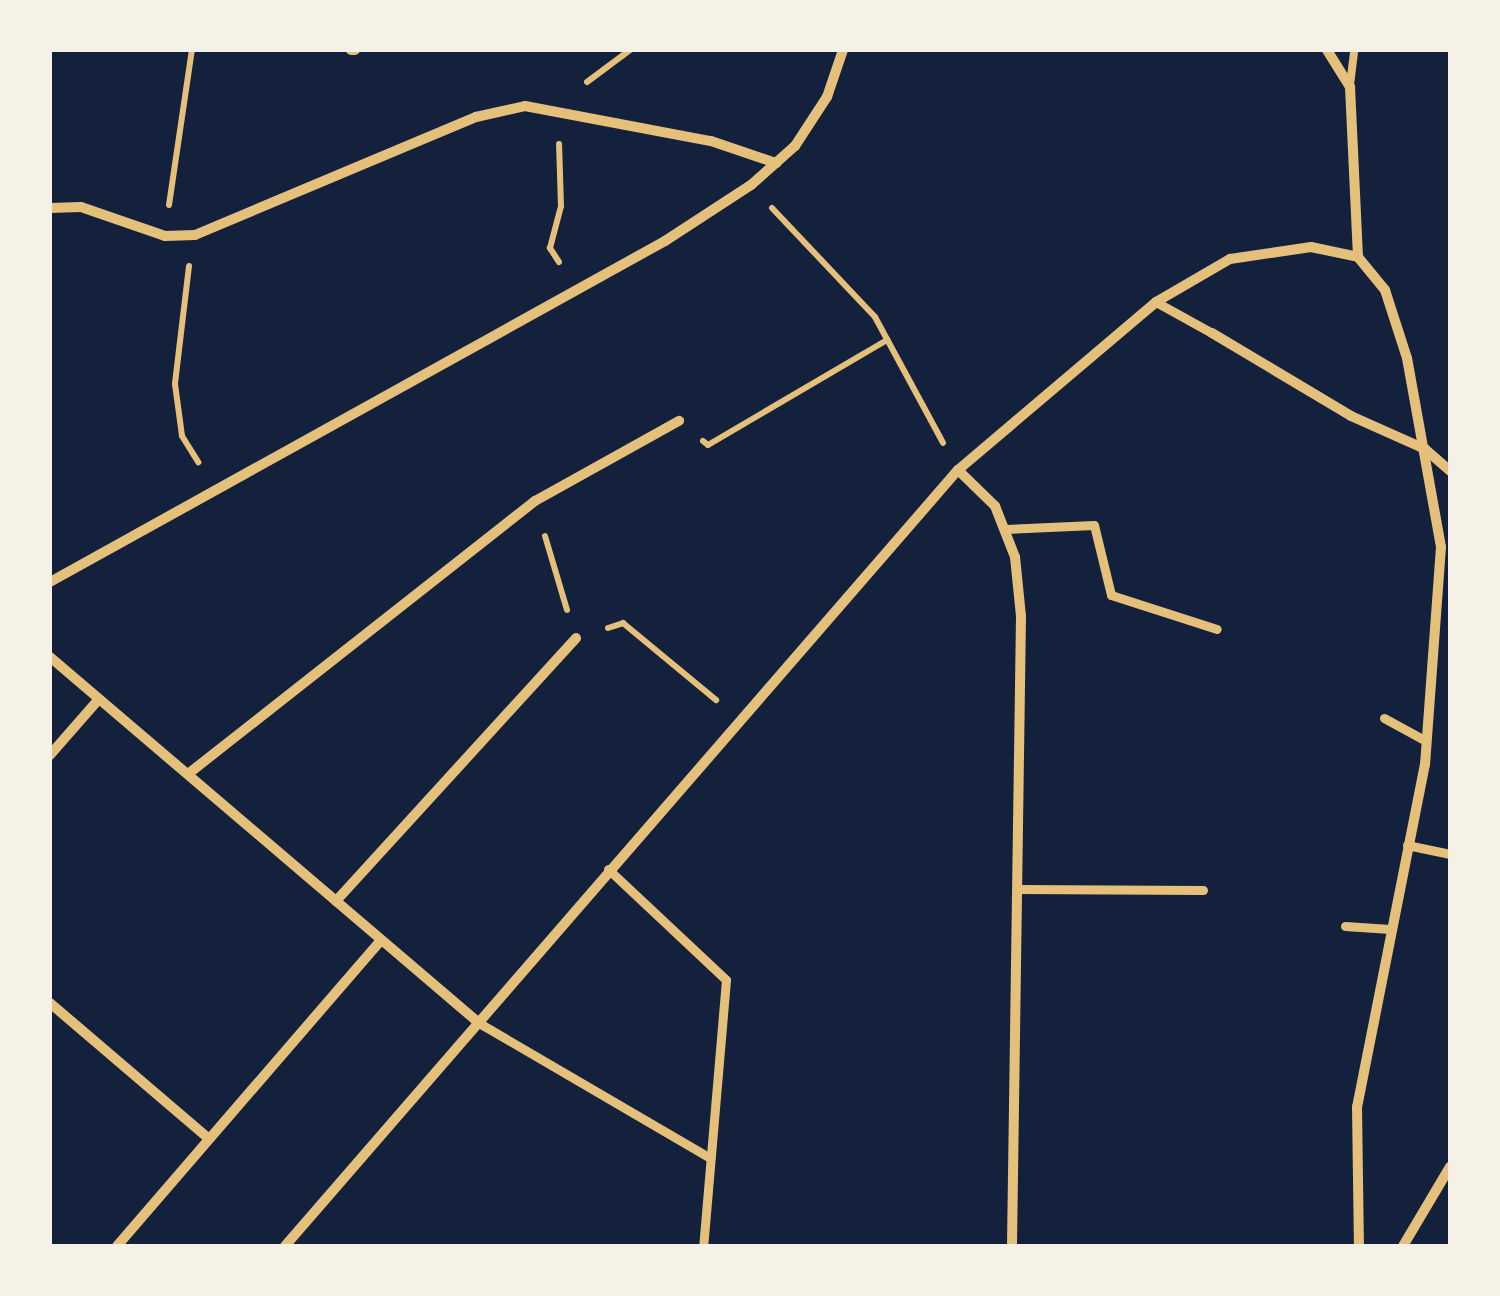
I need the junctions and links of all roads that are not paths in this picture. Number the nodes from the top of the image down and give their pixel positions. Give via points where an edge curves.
1 (843, 50) edge
2 (1326, 50) edge
3 (1354, 50) edge
4 (1350, 86) junction
5 (776, 163) junction
6 (50, 208) edge
7 (1358, 256) junction
8 (1156, 302) junction
9 (1212, 333) joint
10 (679, 421) road end
11 (1425, 449) junction
12 (958, 470) junction
13 (1450, 471) edge
14 (1004, 529) junction
15 (50, 582) edge
16 (1218, 628) dead end
17 (576, 638) road end
18 (50, 657) edge
19 (99, 699) junction
20 (1384, 718) dead end
21 (1426, 742) junction
22 (50, 755) edge
23 (188, 774) junction
24 (1407, 845) junction
25 (1450, 854) edge
26 (608, 869) junction
27 (1017, 889) junction
28 (1203, 890) dead end
29 (336, 901) junction
30 (1345, 926) dead end
31 (1390, 929) junction
32 (381, 940) junction
33 (50, 1003) edge
34 (479, 1023) junction
35 (209, 1139) junction
36 (710, 1158) junction
37 (1450, 1167) edge
38 (117, 1246) edge
39 (284, 1246) edge
40 (703, 1246) edge
41 (1012, 1246) edge
42 (1358, 1246) edge
43 (1403, 1246) edge

1 - 5 street via 827,97
2 - 4 street
3 - 4 lane
4 - 7 street
5 - 6 street via 711,141 549,110 499,108 195,235 165,236 80,207
5 - 15 street via 751,185 578,290
7 - 8 street via 1311,247 1230,259
7 - 11 street via 1385,290
8 - 9 street
8 - 12 street
9 - 11 street via 1351,416
10 - 23 street via 535,501
11 - 13 street
11 - 21 street via 1441,547
12 - 14 street via 995,506
12 - 26 street
14 - 16 street via 1094,526 1110,595
14 - 27 street via 1021,616
17 - 29 street
18 - 19 street
19 - 22 street
19 - 23 street
20 - 21 street
21 - 24 street
23 - 29 street
24 - 25 street
24 - 31 street
26 - 34 street
26 - 36 street via 726,980
27 - 28 street
27 - 41 street
29 - 32 street
30 - 31 street
31 - 42 street via 1357,1107
32 - 34 street
32 - 35 street
33 - 35 street
34 - 36 street
34 - 39 street
35 - 38 street
36 - 40 street
37 - 43 street

